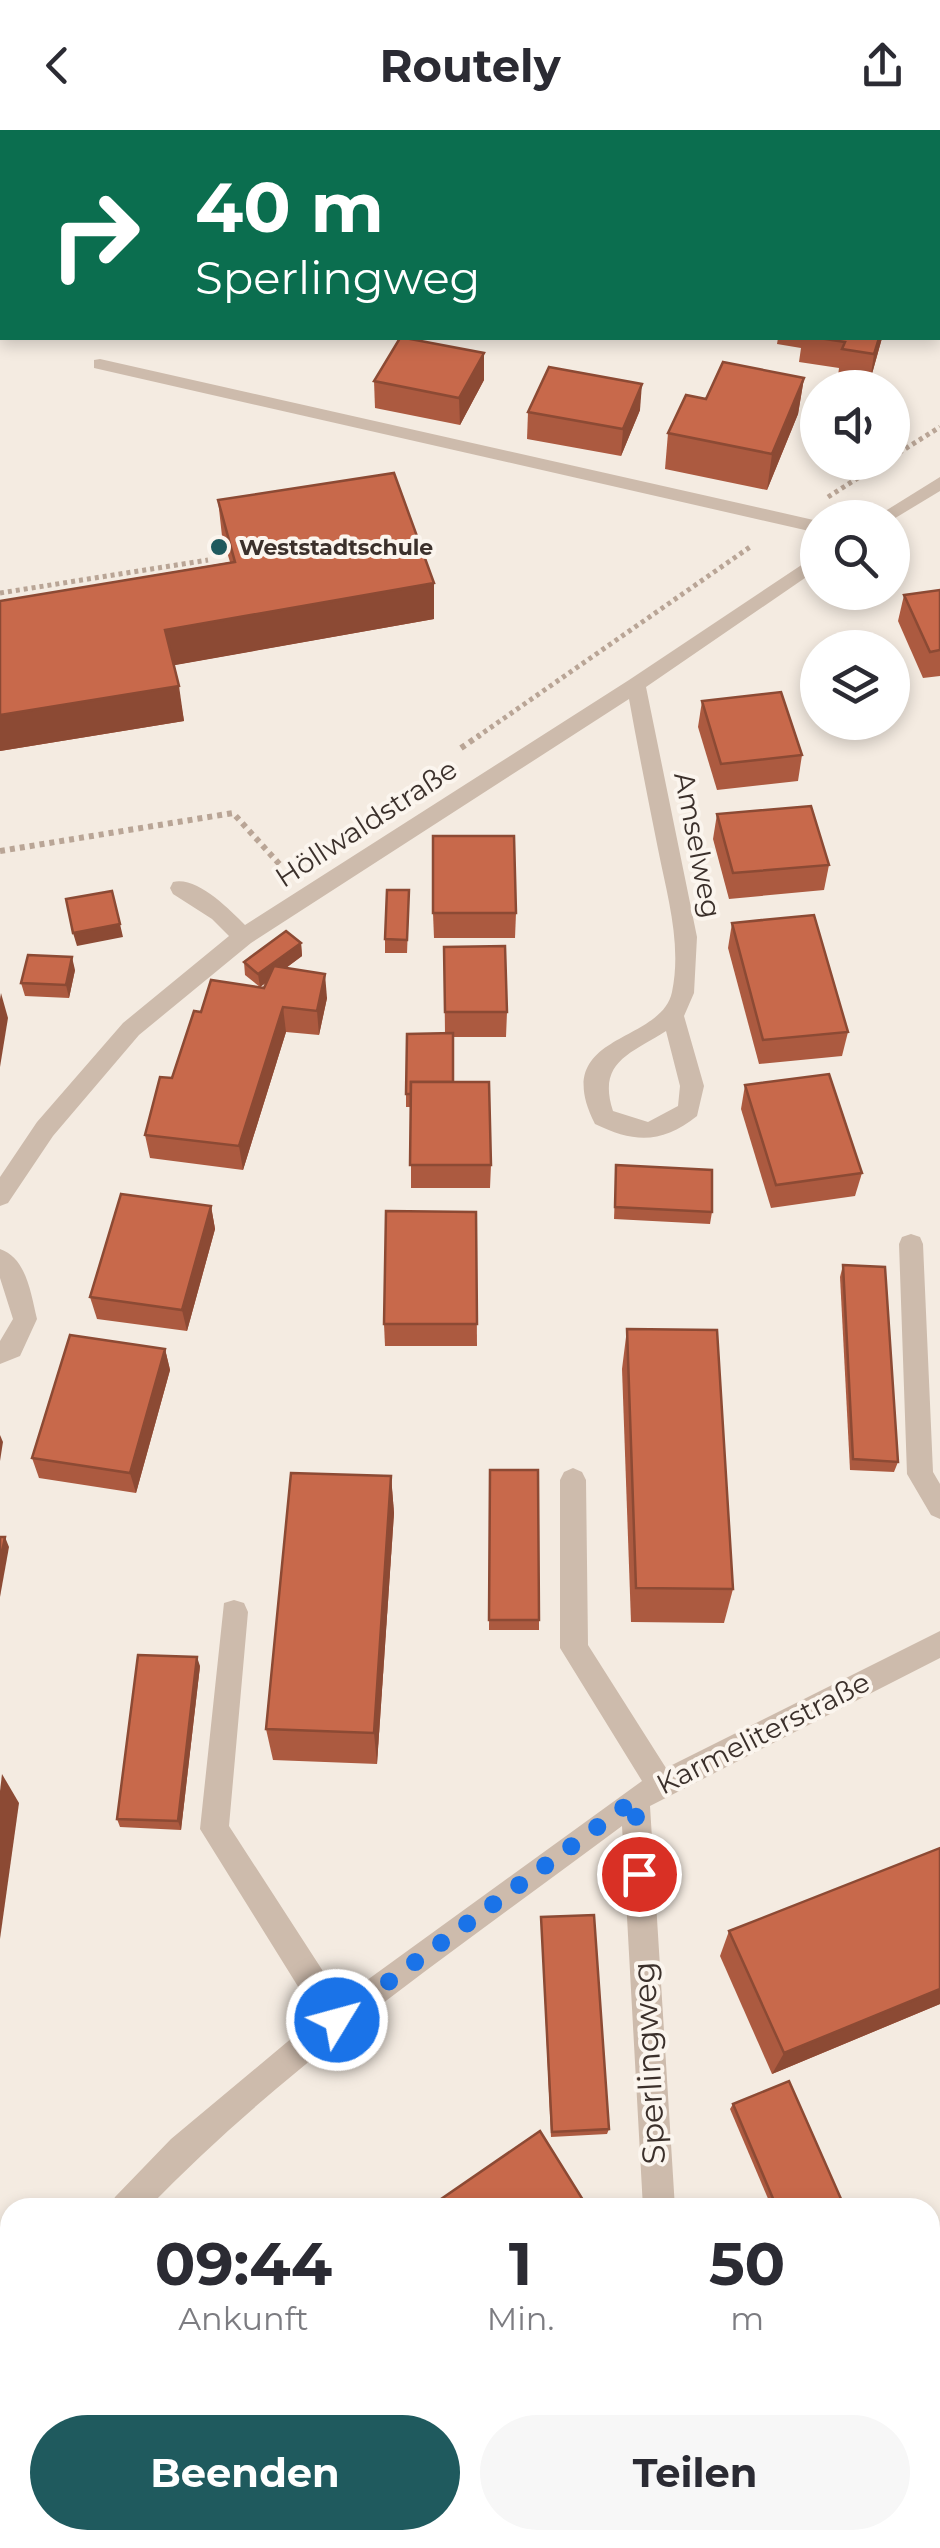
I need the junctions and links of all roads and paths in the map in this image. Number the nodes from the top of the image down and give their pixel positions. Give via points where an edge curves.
1 (100, 364) dead end
2 (940, 427) edge
3 (910, 446) edge
4 (940, 483) edge
5 (910, 501) edge
6 (800, 523) edge
7 (208, 560) dead end
8 (800, 572) edge
9 (0, 594) edge
10 (636, 684) junction
11 (0, 850) edge
12 (284, 869) dead end
13 (181, 888) dead end
14 (244, 938) junction
15 (672, 1016) junction
16 (0, 1196) edge
17 (910, 1244) dead end
18 (0, 1259) edge
19 (0, 1353) edge
20 (573, 1480) dead end
21 (940, 1507) edge
22 (234, 1612) dead end
23 (940, 1644) edge
24 (648, 1792) junction
25 (337, 2020) junction
26 (136, 2198) edge
27 (659, 2198) edge

1 - 6 street
2 - 3 path
4 - 5 street
7 - 9 path
8 - 10 street, Höllwaldstraße
10 - 14 street, Höllwaldstraße
10 - 15 street, Amselweg via 686,937 683,992
11 - 12 path via 233,813
13 - 14 street
14 - 16 street, Höllwaldstraße via 130,1029 45,1129
15 - 15 street via 692,1086 689,1110 668,1128 646,1132 602,1116 596,1071
17 - 21 street via 920,1474
18 - 19 street via 15,1279 25,1319 11,1348
20 - 24 street via 574,1648
22 - 25 street via 214,1829
23 - 24 street, Karmeliterstraße
24 - 25 street, Karmeliterstraße
24 - 27 street, Sperlingweg
25 - 26 street, Karmeliterstraße via 182,2150

